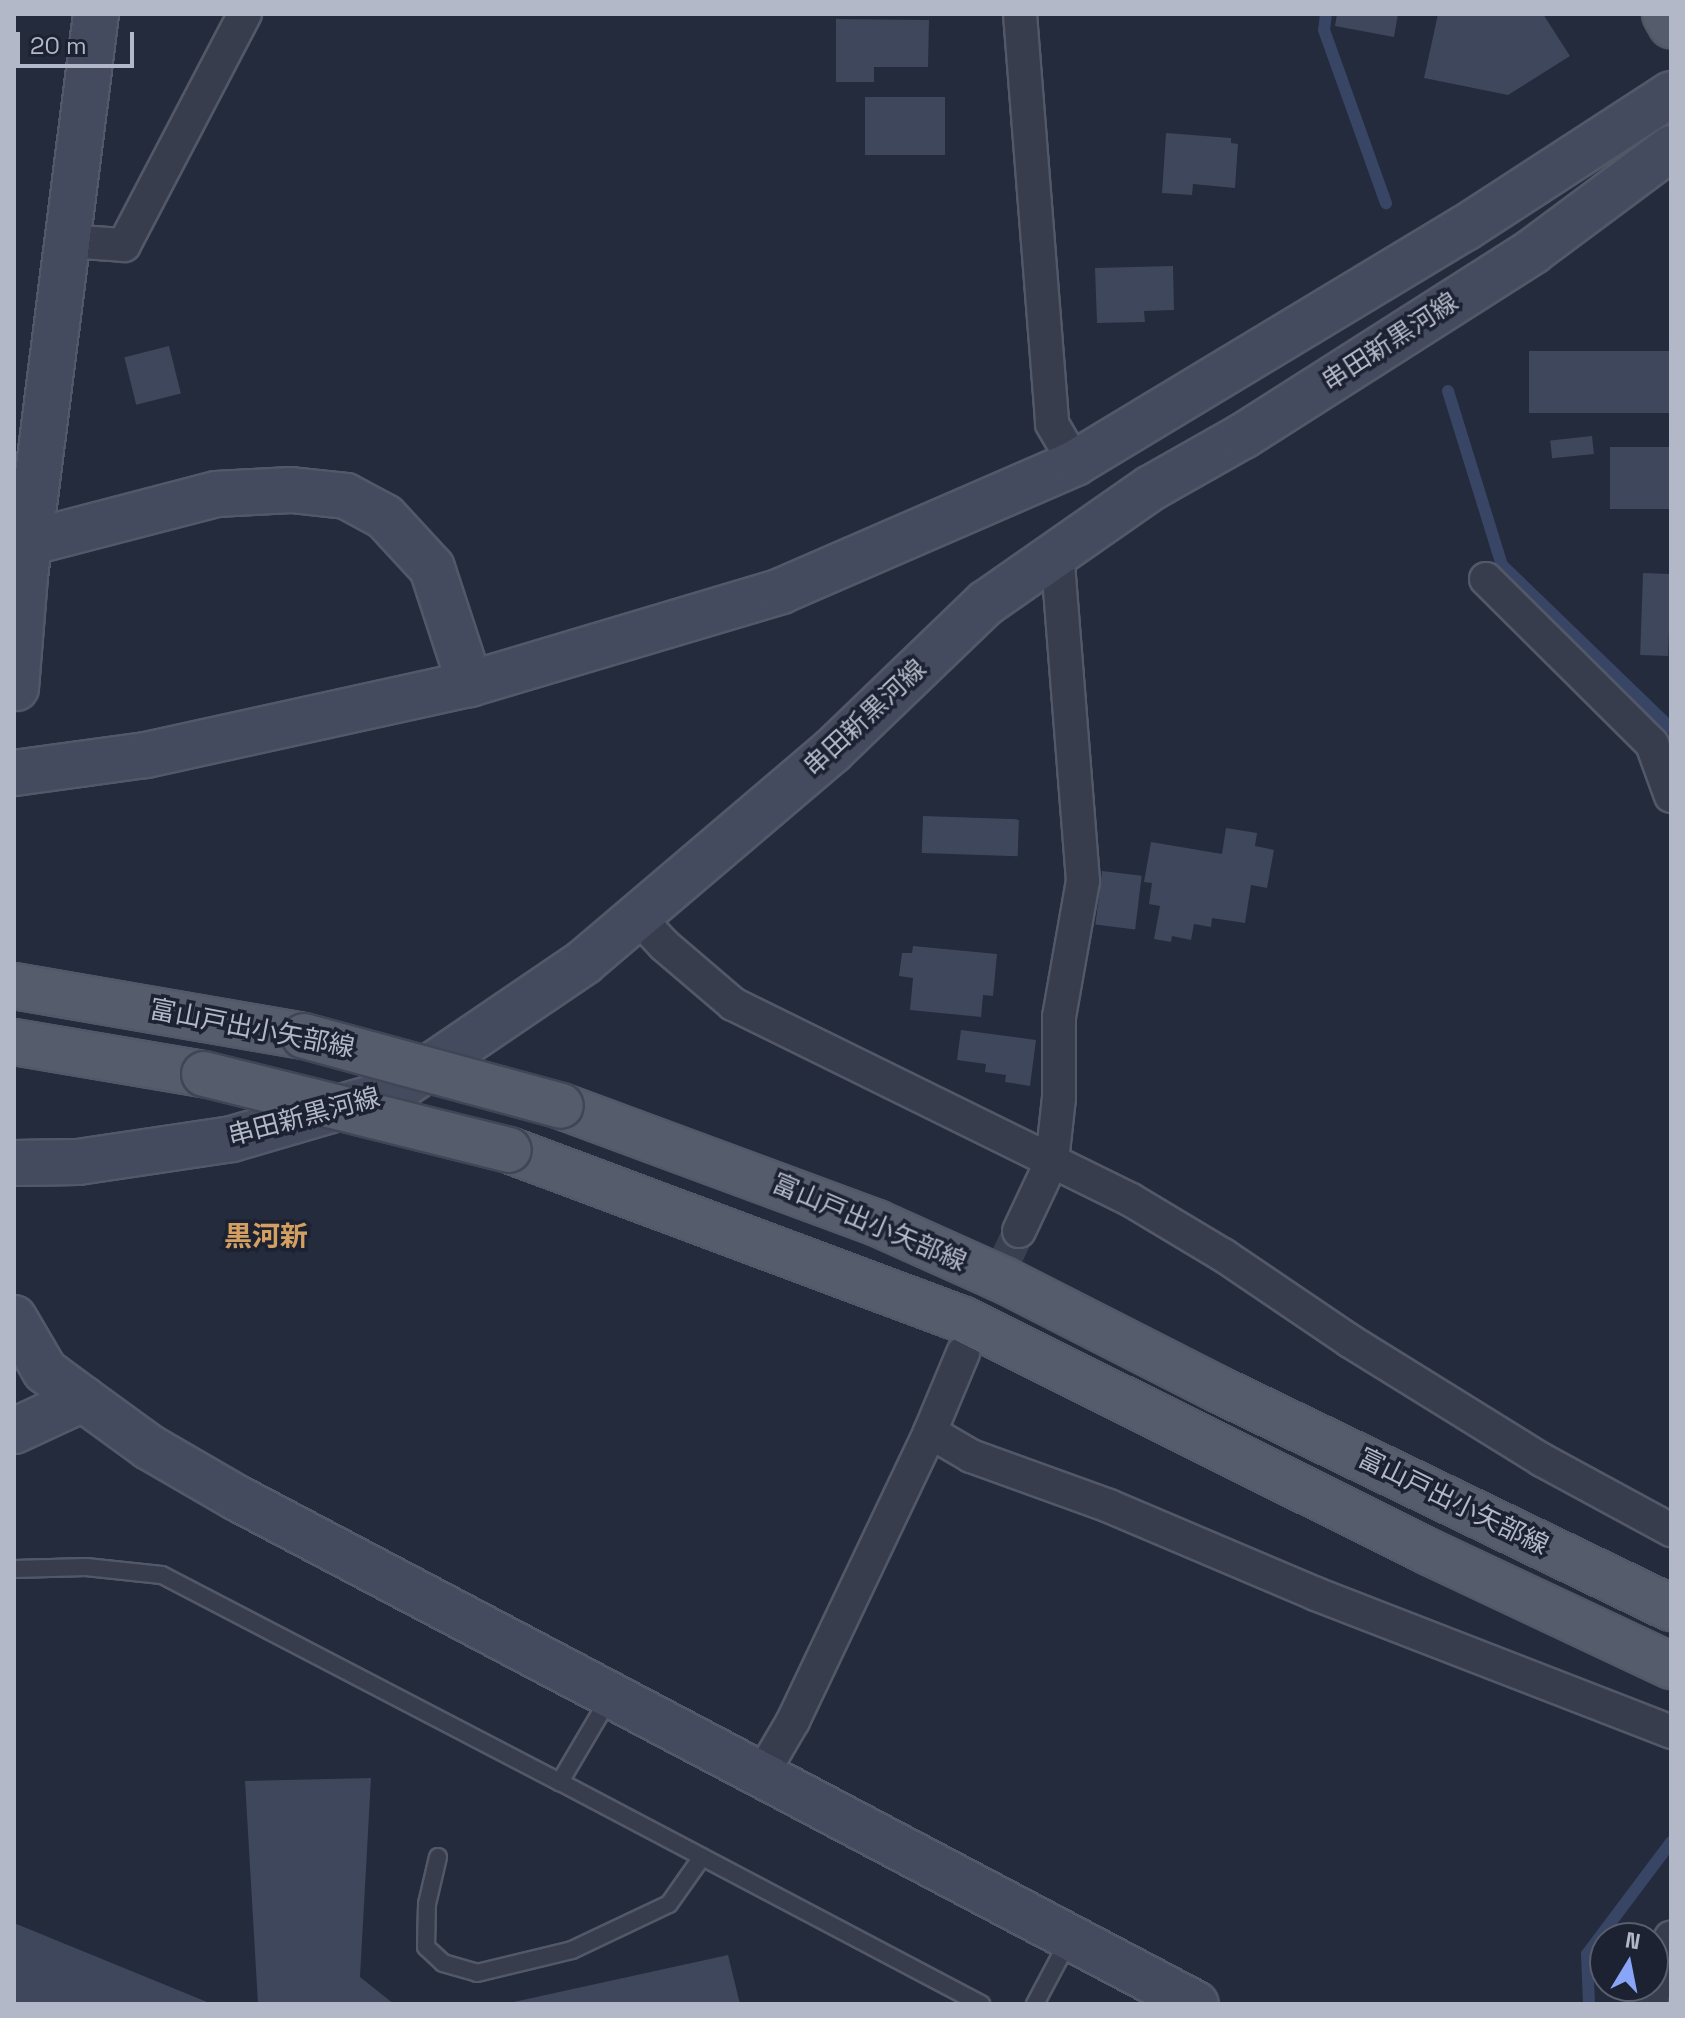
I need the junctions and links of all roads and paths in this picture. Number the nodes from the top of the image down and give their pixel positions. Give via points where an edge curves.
1 (96, 14) edge
2 (245, 14) edge
3 (1020, 14) edge
4 (1665, 14) edge
5 (1671, 25) edge
6 (1671, 94) edge
7 (1671, 148) edge
8 (67, 241) junction
9 (1075, 463) junction
10 (1057, 554) junction
11 (24, 565) edge
12 (1486, 579) dead end
13 (470, 684) junction
14 (16, 688) edge
15 (14, 773) edge
16 (1671, 796) edge
17 (637, 916) junction
18 (14, 986) edge
19 (14, 1042) edge
20 (1052, 1161) junction
21 (14, 1163) edge
22 (1019, 1231) tunnel mouth
23 (14, 1318) edge
24 (963, 1353) tunnel mouth
25 (83, 1399) junction
26 (14, 1431) edge
27 (930, 1432) junction
28 (1671, 1530) edge
29 (14, 1569) edge
30 (1671, 1608) edge
31 (1671, 1666) edge
32 (611, 1695) junction
33 (1671, 1732) edge
34 (762, 1774) junction
35 (560, 1782) junction
36 (438, 1857) dead end
37 (702, 1857) junction
38 (1671, 1937) edge
39 (1070, 1939) junction
40 (981, 2004) edge
41 (1035, 2004) edge
42 (1196, 2004) edge
43 (1651, 2004) edge

1 - 8 main road
2 - 8 street via 124,245
3 - 9 street via 1052,424
4 - 5 main road
6 - 9 main road via 1465,228
7 - 10 main road, 串田新黒河線 via 1533,251 1243,436 1151,488
8 - 11 main road
9 - 13 main road via 781,591
10 - 17 main road, 串田新黒河線 via 986,603 832,751
10 - 20 street via 1083,881 1059,1017
11 - 13 main road via 216,494 291,490 346,496 385,517 432,568
11 - 14 main road
12 - 16 street via 1652,744
13 - 15 main road via 146,755
17 - 20 street via 733,1004
17 - 21 main road, 串田新黒河線 via 584,962 393,1092 232,1139 78,1162
18 - 30 main road, 富山戸出小矢部線, bridge via 304,1036 561,1106 891,1229
19 - 31 main road, 富山戸出小矢部線, bridge via 204,1074 509,1150 962,1319
20 - 22 street
20 - 28 street via 1131,1200 1542,1460
23 - 25 main road via 45,1371
24 - 27 street
25 - 26 main road
25 - 32 main road via 149,1447 237,1498
27 - 33 street via 971,1456 1109,1506 1345,1606
27 - 34 street via 793,1721
29 - 35 lane via 86,1567 162,1575 467,1743
32 - 34 main road
32 - 35 lane
34 - 39 main road
35 - 37 lane
36 - 37 lane via 427,1904 426,1947 443,1963 477,1973 572,1950 669,1904
37 - 40 lane
38 - 43 street
39 - 41 lane
39 - 42 main road

